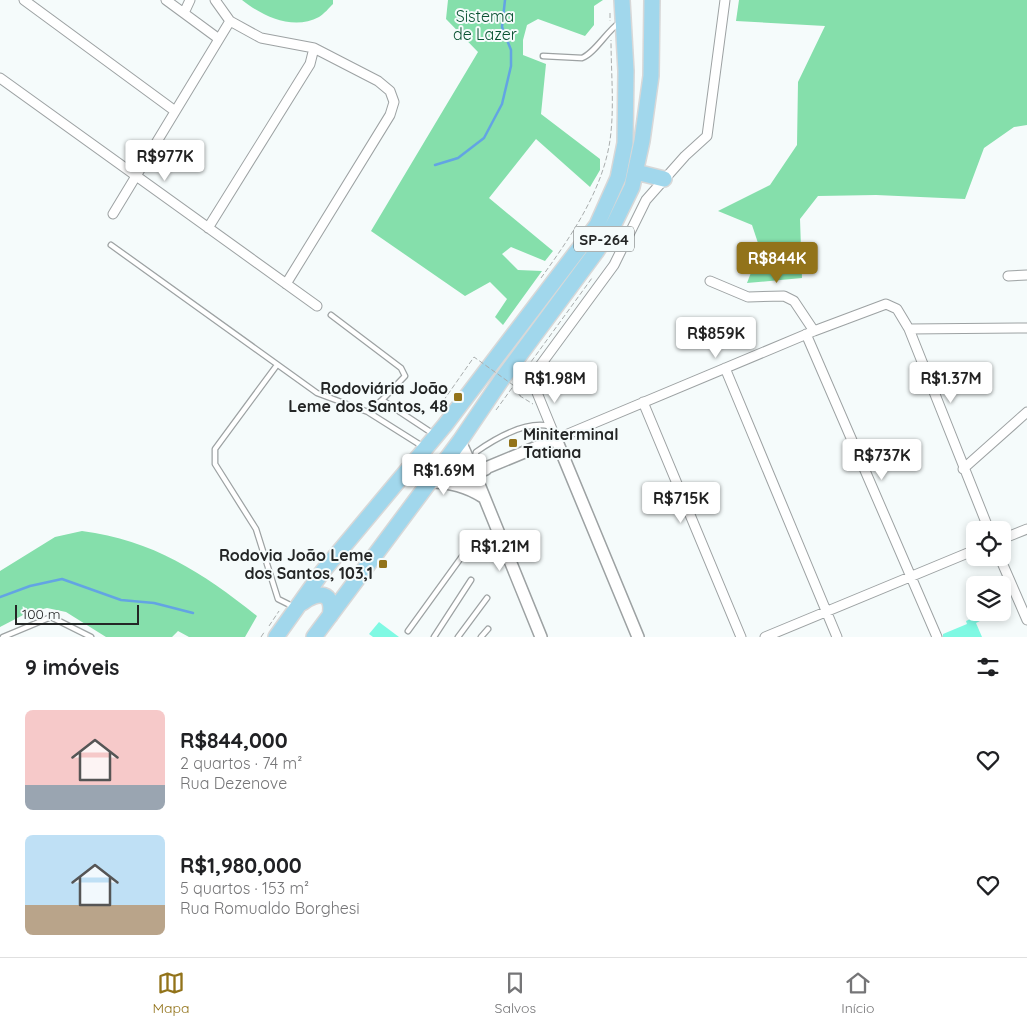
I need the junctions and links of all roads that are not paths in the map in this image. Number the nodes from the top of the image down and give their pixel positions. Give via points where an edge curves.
1 (24, 0) edge
2 (166, 0) edge
3 (190, 0) edge
4 (215, 0) edge
5 (652, 0) edge
6 (725, 0) edge
7 (616, 5) edge
8 (184, 13) junction
9 (230, 21) junction
10 (617, 24) junction
11 (219, 38) junction
12 (314, 48) junction
13 (543, 56) dead end
14 (0, 78) edge
15 (175, 111) junction
16 (636, 172) junction
17 (136, 176) junction
18 (664, 179) junction
19 (113, 214) dead end
20 (208, 228) junction
21 (111, 245) dead end
22 (1027, 275) edge
23 (1008, 276) dead end
24 (710, 282) dead end
25 (286, 284) junction
26 (317, 306) dead end
27 (331, 314) dead end
28 (1027, 328) edge
29 (909, 329) junction
30 (810, 332) junction
31 (277, 365) junction
32 (725, 368) junction
33 (382, 400) junction
34 (643, 402) junction
35 (368, 412) junction
36 (1027, 412) edge
37 (551, 426) junction
38 (436, 435) junction
39 (556, 439) junction
40 (460, 440) junction
41 (426, 448) junction
42 (473, 468) junction
43 (963, 469) junction
44 (430, 482) junction
45 (483, 497) junction
46 (985, 521) edge
47 (1027, 529) edge
48 (1011, 535) edge
49 (966, 554) edge
50 (464, 555) dead end
51 (1003, 566) edge
52 (911, 577) junction
53 (471, 580) dead end
54 (487, 598) dead end
55 (291, 606) junction
56 (827, 612) junction
57 (330, 616) junction
58 (1027, 620) edge
59 (488, 629) dead end
60 (408, 631) dead end
61 (3, 637) edge
62 (91, 637) edge
63 (276, 637) edge
64 (314, 637) edge
65 (434, 637) edge
66 (458, 637) edge
67 (482, 637) edge
68 (541, 637) edge
69 (638, 637) edge
70 (741, 637) edge
71 (766, 637) edge
72 (837, 637) edge
73 (937, 637) edge

1 - 15 street
2 - 8 street
3 - 8 street
4 - 9 street
5 - 16 main road, SP-264 via 651,76
6 - 18 street via 707,136
7 - 10 main road, SP-264
8 - 11 street
9 - 11 street
9 - 12 street via 262,38
10 - 13 lane via 588,56
10 - 38 main road, SP-264 via 626,71 625,143 618,178 609,200 597,225
11 - 15 street
12 - 20 street via 310,64
12 - 25 street via 378,81 390,91 394,102 390,115
14 - 17 street
15 - 17 street
16 - 18 main road
16 - 40 main road, SP-264 via 613,226
17 - 19 street
17 - 20 street
18 - 37 street via 646,200 614,265 531,378
20 - 25 street
21 - 31 lane
22 - 23 street
24 - 30 street via 748,297 784,296 794,301
25 - 26 street
27 - 33 lane via 404,373 405,376
28 - 29 street
29 - 30 street via 897,308 886,304
29 - 43 street
30 - 32 street
30 - 52 street
31 - 35 lane via 318,393
31 - 55 lane via 215,449 213,457 256,529 278,599
32 - 34 street
32 - 56 street
33 - 35 lane
33 - 38 lane
34 - 39 street
34 - 70 street
35 - 41 lane
36 - 43 street
37 - 39 street
37 - 42 lane via 523,427 481,448 476,452
38 - 41 main road, SP-264
39 - 42 street via 486,469
39 - 69 street
40 - 42 street
40 - 44 main road, SP-264
41 - 55 main road, SP-264
42 - 45 street
43 - 46 street
44 - 45 street via 457,484
44 - 57 main road, SP-264
45 - 68 street
47 - 48 street
49 - 52 street
50 - 60 lane
51 - 58 street
52 - 56 street
52 - 73 street
53 - 65 lane
54 - 66 lane
55 - 57 main road via 322,594 332,606
55 - 63 main road, SP-264
56 - 71 street
56 - 72 street
57 - 64 main road, SP-264
59 - 67 lane
61 - 62 lane via 51,617

